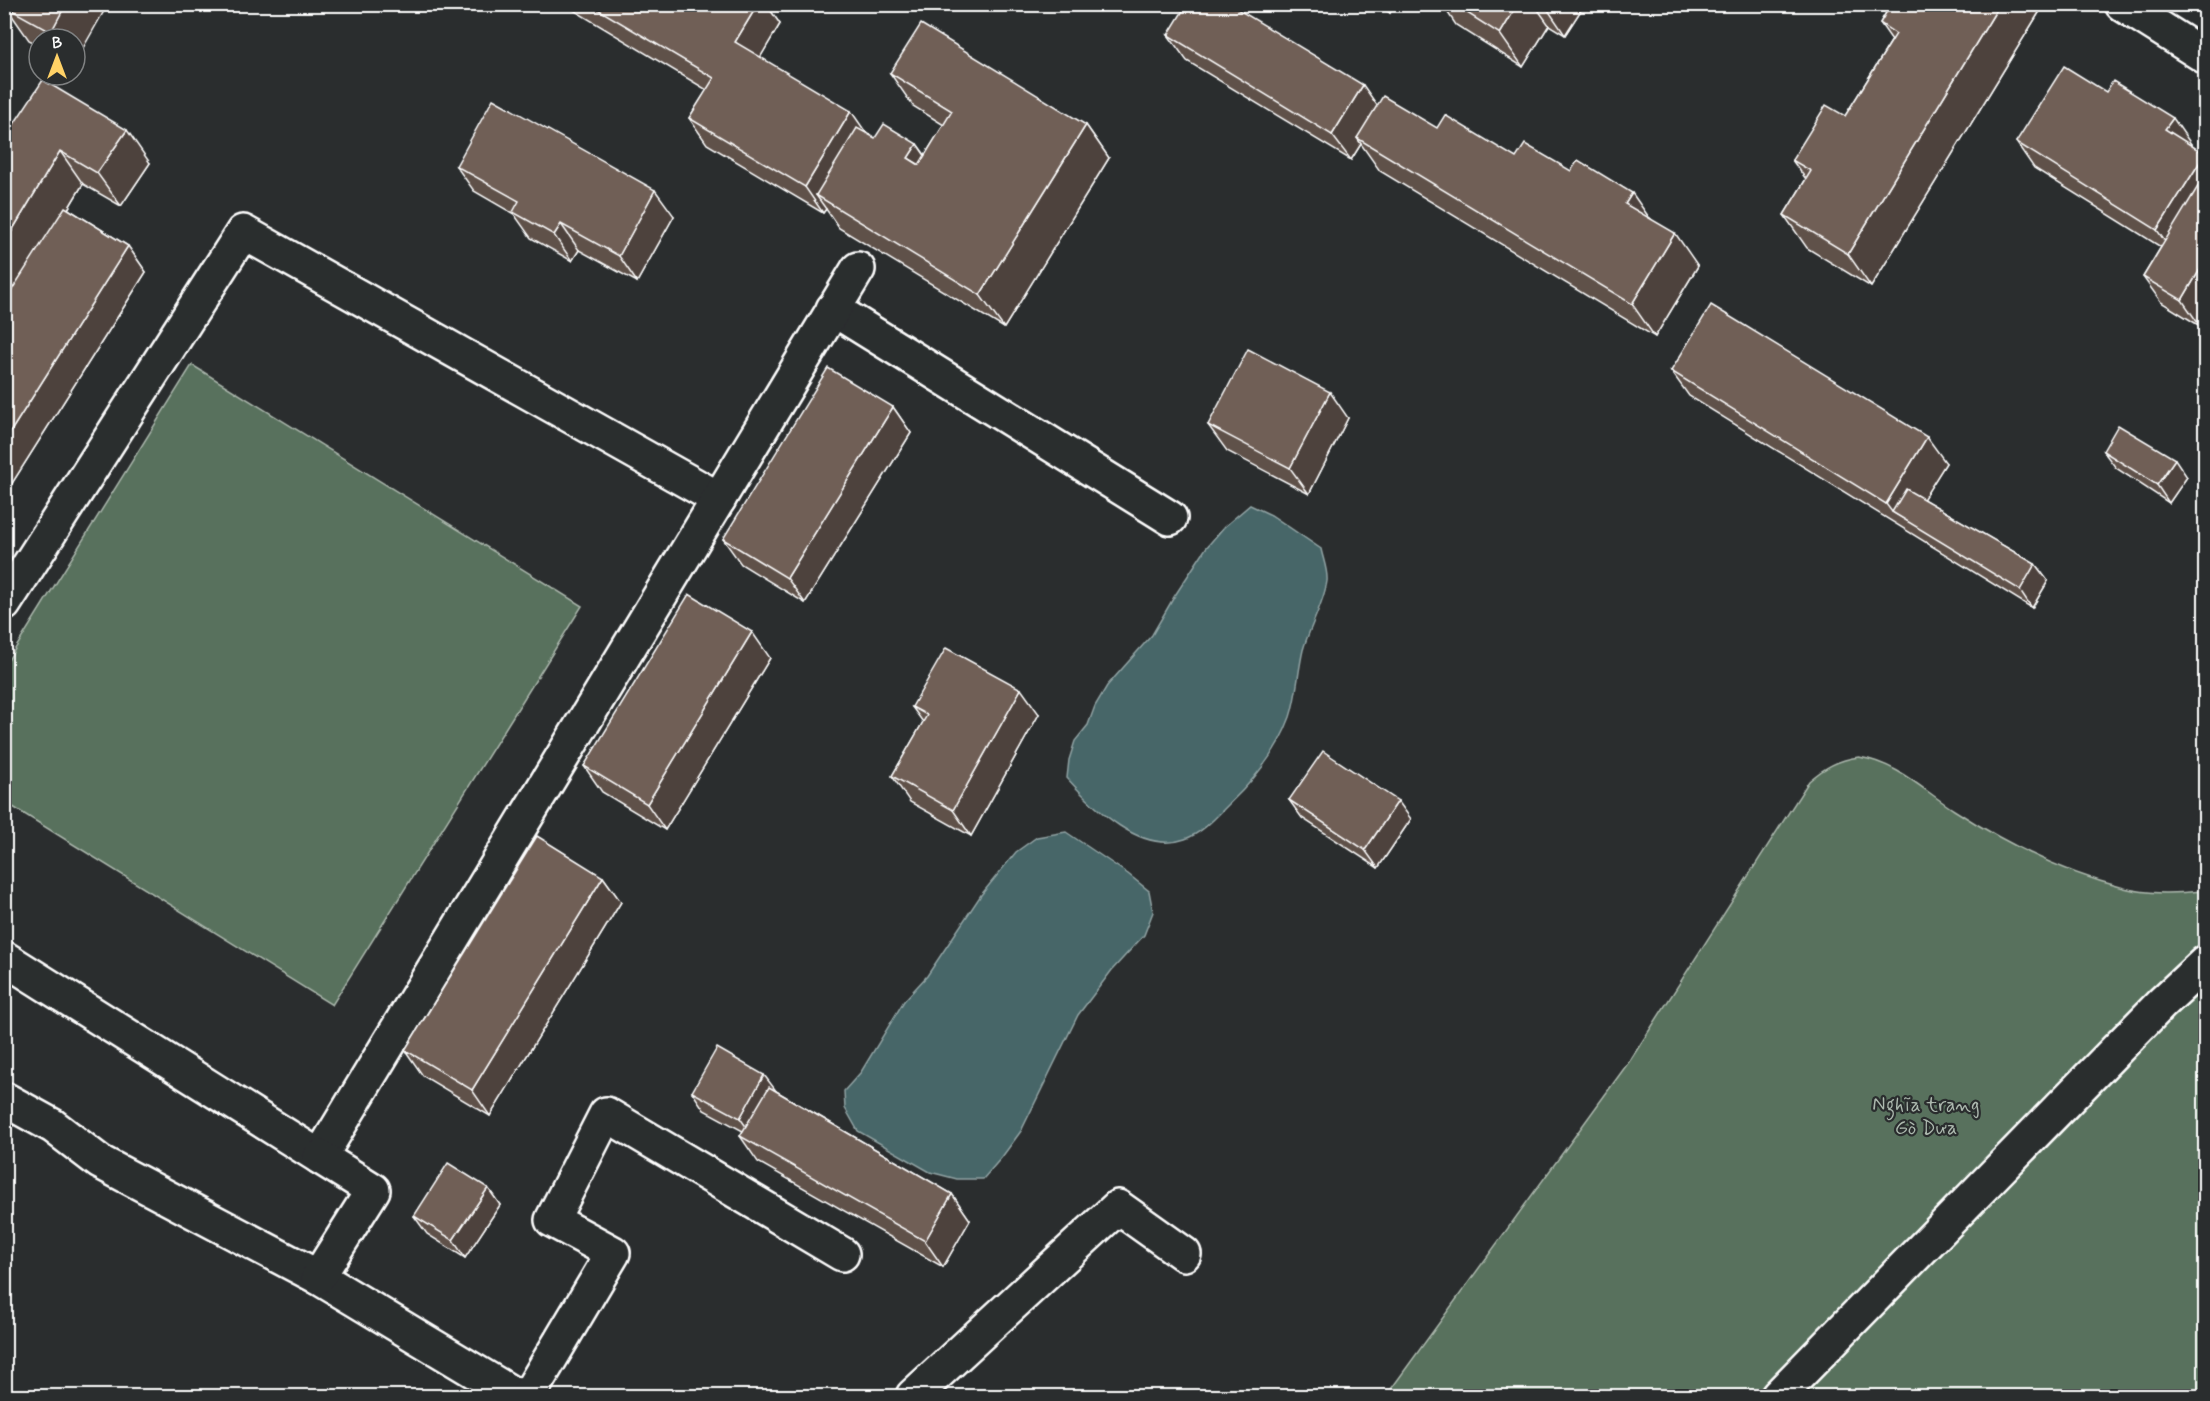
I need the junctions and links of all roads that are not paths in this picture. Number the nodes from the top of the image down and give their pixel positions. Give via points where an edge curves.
1 (2122, 4) edge
2 (2205, 57) edge
3 (858, 269) dead end
4 (833, 309) junction
5 (719, 498) junction
6 (1170, 518) dead end
7 (4, 604) edge
8 (4, 958) edge
9 (2205, 963) edge
10 (4, 1099) edge
11 (320, 1157) junction
12 (842, 1254) dead end
13 (1184, 1254) dead end
14 (318, 1277) junction
15 (516, 1396) edge
16 (528, 1396) edge
17 (914, 1396) edge
18 (1778, 1396) edge

1 - 2 street
3 - 4 street
4 - 5 street
4 - 6 street
5 - 7 street via 243,232
5 - 11 street
8 - 11 street
9 - 18 street
10 - 14 street via 53,1126 100,1162
11 - 14 street via 373,1190
12 - 16 street via 606,1113 552,1220 613,1253
13 - 17 street via 1118,1208
14 - 15 street

